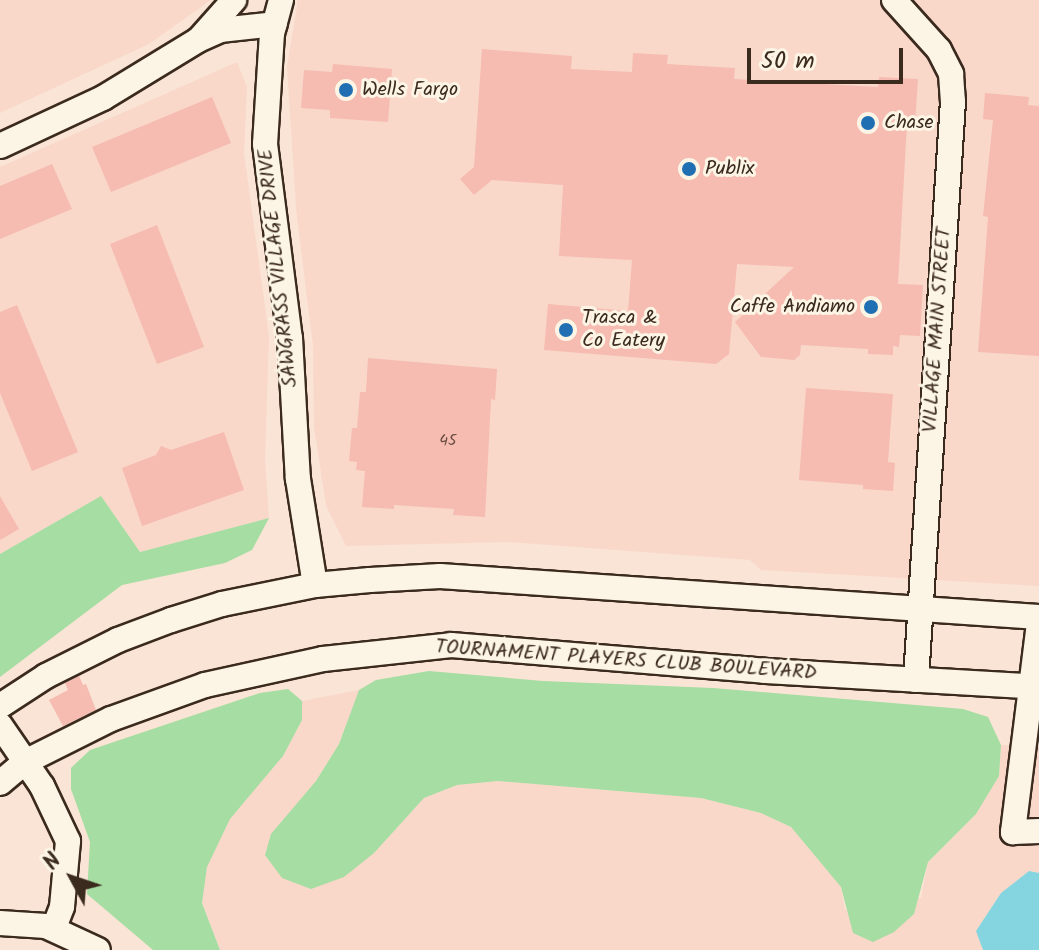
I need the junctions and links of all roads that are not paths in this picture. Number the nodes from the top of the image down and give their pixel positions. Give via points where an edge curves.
1 (234, 0) edge
2 (894, 0) edge
3 (278, 12) edge
4 (198, 40) junction
5 (0, 146) edge
6 (315, 585) junction
7 (919, 610) junction
8 (1039, 620) edge
9 (916, 680) junction
10 (1035, 687) edge
11 (0, 706) edge
12 (0, 725) edge
13 (25, 762) junction
14 (0, 783) edge
15 (1039, 831) edge
16 (0, 923) edge
17 (54, 928) junction
18 (98, 950) edge

1 - 4 street
2 - 7 street, VILLAGE MAIN STREET via 939,50 951,74 953,101
3 - 4 street
3 - 6 street, SAWGRASS VILLAGE DRIVE via 265,144 290,338 298,479
4 - 5 street via 103,98
6 - 7 street via 440,576
6 - 11 street via 222,604 158,625 46,676
7 - 8 street
7 - 9 street, VILLAGE MAIN STREET
8 - 10 street
9 - 10 street, TOURNAMENT PLAYERS CLUB BOULEVARD
9 - 13 street, TOURNAMENT PLAYERS CLUB BOULEVARD via 451,645 323,659 205,685 111,719
10 - 15 street via 1013,832
12 - 13 street
13 - 14 street, TOURNAMENT PLAYERS CLUB BOULEVARD
13 - 17 street via 68,841 62,907
16 - 17 street
17 - 18 street

